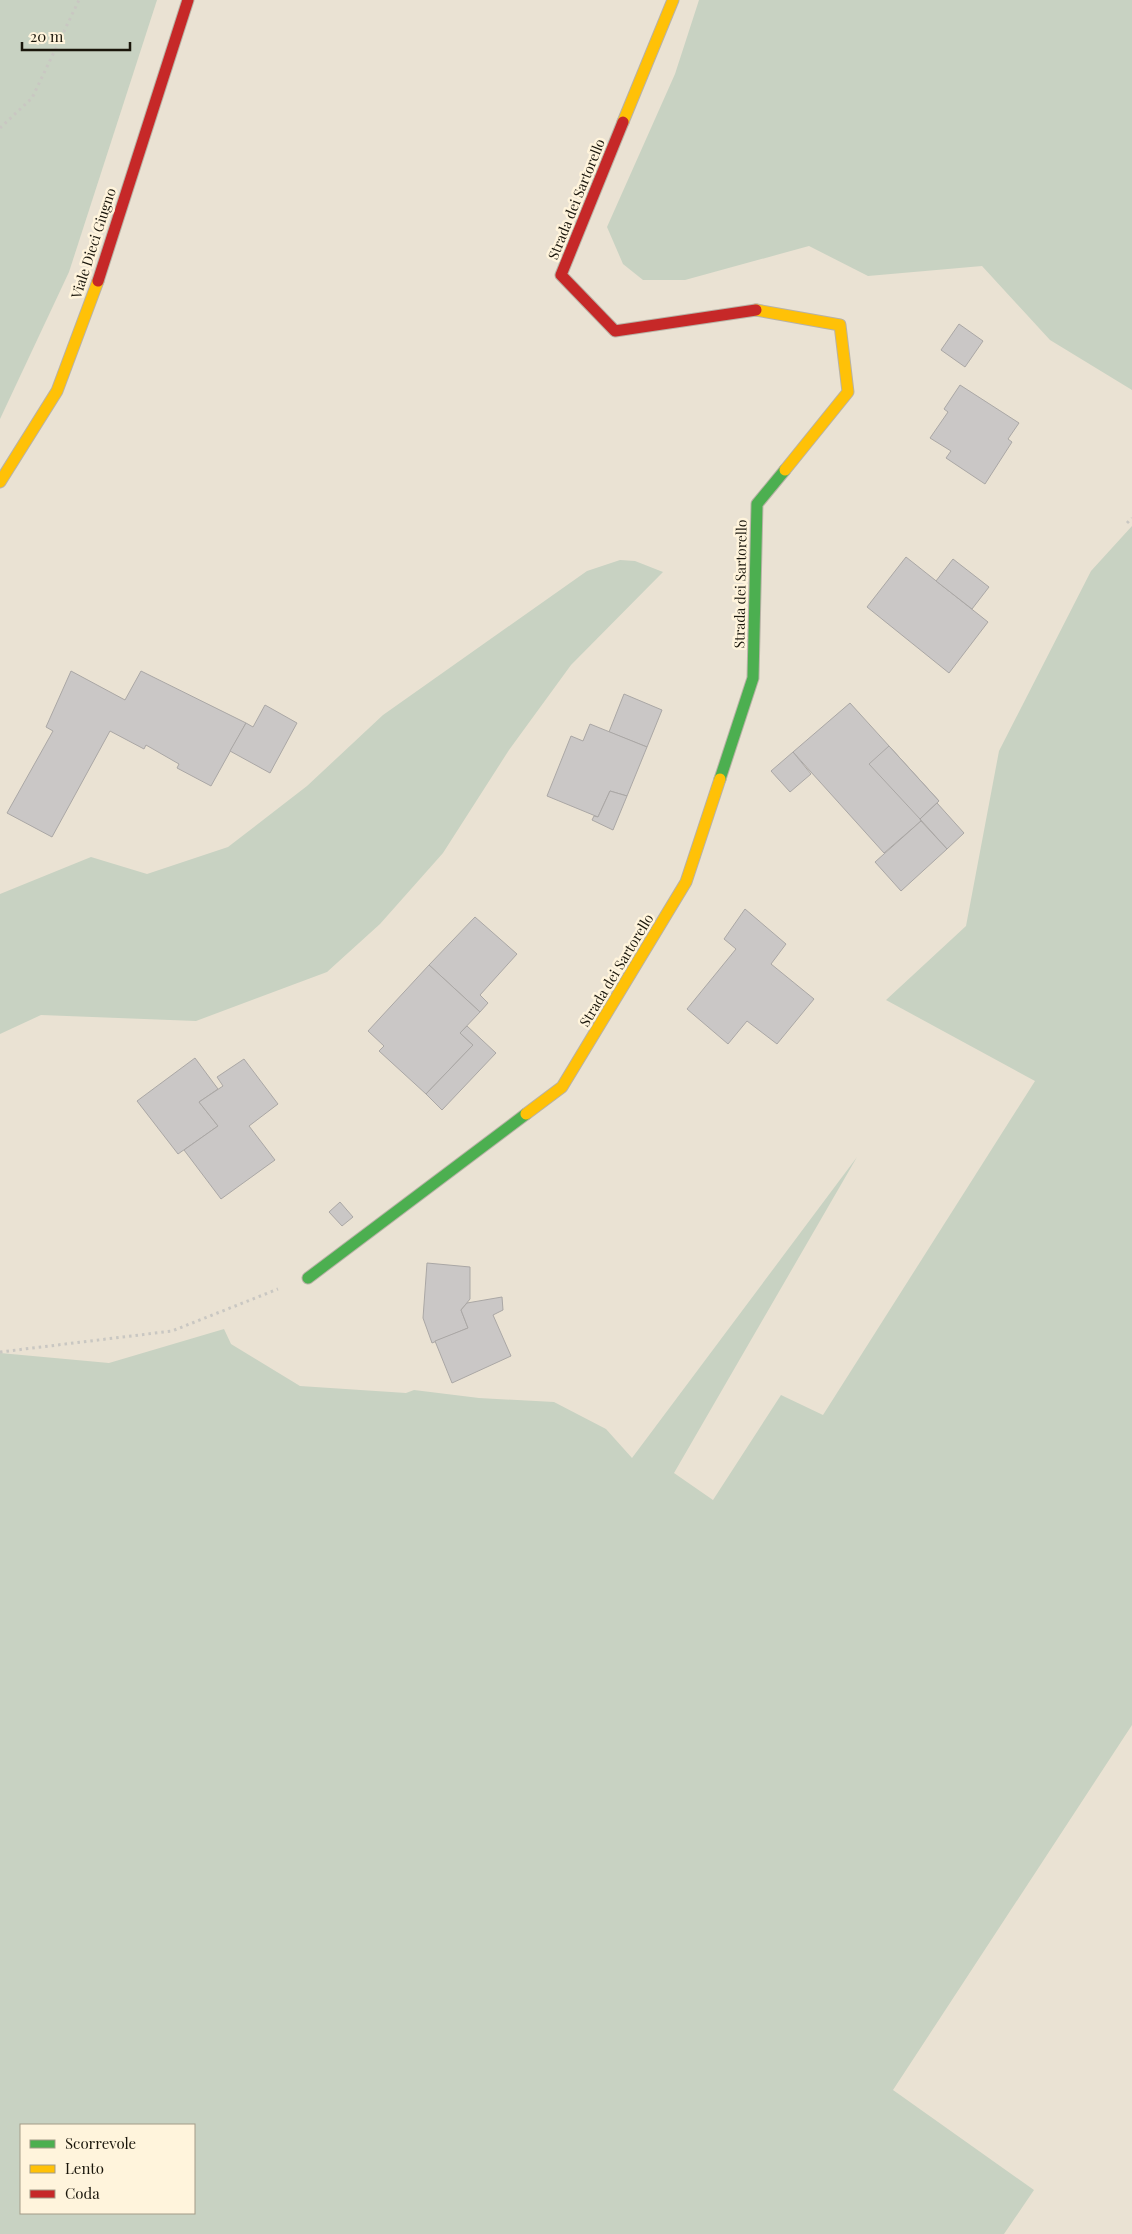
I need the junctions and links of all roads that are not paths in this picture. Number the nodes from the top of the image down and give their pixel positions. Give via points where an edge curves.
1 (188, 0) edge
2 (673, 0) edge
3 (0, 482) edge
4 (308, 1278) road end

1 - 3 street, Viale Dieci Giugno via 95,289 57,391
2 - 4 street, Strada dei Sartorello via 561,275 615,331 752,309 840,325 848,392 757,504 754,678 686,882 572,1070 562,1086

